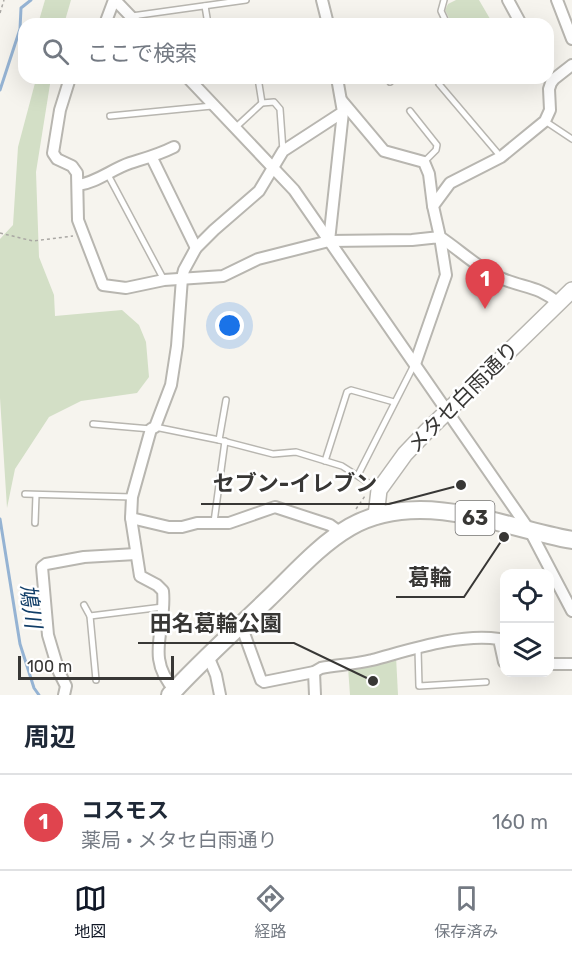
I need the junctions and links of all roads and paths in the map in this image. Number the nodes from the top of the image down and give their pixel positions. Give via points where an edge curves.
1 (4, 0) edge
2 (115, 0) edge
3 (246, 0) edge
4 (322, 0) edge
5 (444, 0) edge
6 (508, 0) edge
7 (557, 0) edge
8 (205, 6) junction
9 (0, 13) edge
10 (108, 18) edge
11 (132, 18) edge
12 (144, 18) edge
13 (207, 18) edge
14 (326, 18) edge
15 (444, 18) edge
16 (517, 18) edge
17 (572, 39) edge
18 (572, 65) edge
19 (554, 73) edge
20 (68, 84) edge
21 (194, 84) edge
22 (259, 84) edge
23 (338, 84) edge
24 (440, 84) dead end
25 (550, 84) edge
26 (341, 99) junction
27 (262, 103) junction
28 (214, 105) junction
29 (410, 111) dead end
30 (344, 112) junction
31 (110, 116) dead end
32 (545, 121) junction
33 (235, 128) junction
34 (572, 139) edge
35 (174, 147) dead end
36 (284, 151) junction
37 (501, 157) junction
38 (152, 158) junction
39 (424, 162) junction
40 (273, 168) junction
41 (107, 173) junction
42 (78, 185) junction
43 (433, 206) junction
44 (0, 232) edge
45 (84, 234) junction
46 (440, 237) junction
47 (329, 241) junction
48 (196, 248) junction
49 (182, 278) junction
50 (164, 280) junction
51 (572, 290) edge
52 (558, 303) junction
53 (415, 364) junction
54 (226, 400) dead end
55 (394, 402) junction
56 (447, 411) junction
57 (93, 424) dead end
58 (153, 428) junction
59 (222, 441) junction
60 (325, 461) junction
61 (358, 475) junction
62 (373, 491) junction
63 (25, 494) dead end
64 (36, 495) junction
65 (132, 496) junction
66 (352, 513) dead end
67 (376, 516) junction
68 (131, 518) junction
69 (214, 522) junction
70 (35, 523) dead end
71 (530, 531) junction
72 (341, 533) junction
73 (572, 540) edge
74 (136, 554) junction
75 (84, 605) dead end
76 (163, 607) junction
77 (572, 611) edge
78 (90, 616) junction
79 (241, 625) junction
80 (500, 640) edge
81 (418, 649) junction
82 (208, 656) junction
83 (554, 664) edge
84 (572, 664) edge
85 (314, 672) junction
86 (96, 680) dead end
87 (486, 682) dead end
88 (419, 686) junction
89 (173, 692) edge
90 (64, 695) edge
91 (220, 695) edge
92 (315, 695) edge
93 (420, 695) edge

1 - 9 path
2 - 10 street
2 - 11 street
3 - 8 lane
4 - 14 street
5 - 15 lane via 441,11
6 - 16 street
7 - 17 street
8 - 12 lane
8 - 13 lane
18 - 19 street
20 - 42 street via 53,150 57,159 76,170
21 - 28 street
22 - 27 lane
23 - 26 street
24 - 37 lane
25 - 32 street via 550,110
26 - 30 street
26 - 39 street via 384,151
27 - 33 lane
27 - 36 lane via 274,102 279,106
28 - 31 lane
28 - 33 street
29 - 39 lane via 437,145
30 - 36 street
30 - 47 street
32 - 34 lane
32 - 37 street
33 - 40 street
35 - 38 street
36 - 40 street
37 - 43 street via 450,183
38 - 41 street
38 - 48 street
39 - 43 street
40 - 47 street via 294,190
40 - 48 street via 259,191
41 - 42 street
41 - 50 lane
42 - 45 street via 77,216
43 - 46 street
44 - 45 path via 33,241
45 - 50 street via 103,285 126,288
46 - 47 street
46 - 52 street via 503,280 534,287
46 - 53 street via 446,275
47 - 49 street via 250,261 223,276
47 - 53 street
48 - 49 street
49 - 50 street
49 - 58 street via 171,386
51 - 52 street, メタセ白雨通り
52 - 56 street, メタセ白雨通り
53 - 55 lane
53 - 56 street
54 - 59 lane
55 - 60 lane via 349,391
55 - 61 lane
56 - 62 street, メタセ白雨通り
56 - 71 street
57 - 58 lane
58 - 59 lane
58 - 65 street
59 - 60 lane via 273,454 296,452
59 - 69 lane
60 - 61 lane
61 - 62 lane
62 - 66 path
62 - 67 street, メタセ白雨通り
63 - 64 lane
64 - 65 lane
64 - 70 lane
65 - 68 street
67 - 71 main road, 63 via 426,510
67 - 72 main road, 63
68 - 69 street via 169,527
68 - 74 street
69 - 72 street via 229,523 275,507 330,525
71 - 73 main road, 63
71 - 77 street
72 - 79 main road, 63
74 - 76 street via 140,576 162,590
74 - 90 street via 84,557 42,567 48,635 66,686
75 - 78 lane
76 - 78 lane
76 - 89 street via 159,661
78 - 86 lane
79 - 82 main road, 63
79 - 85 street via 263,681
80 - 81 street via 442,642
81 - 85 street
81 - 88 lane
82 - 89 main road, 63
82 - 91 street
83 - 84 street
85 - 92 street
87 - 88 lane
88 - 93 lane

